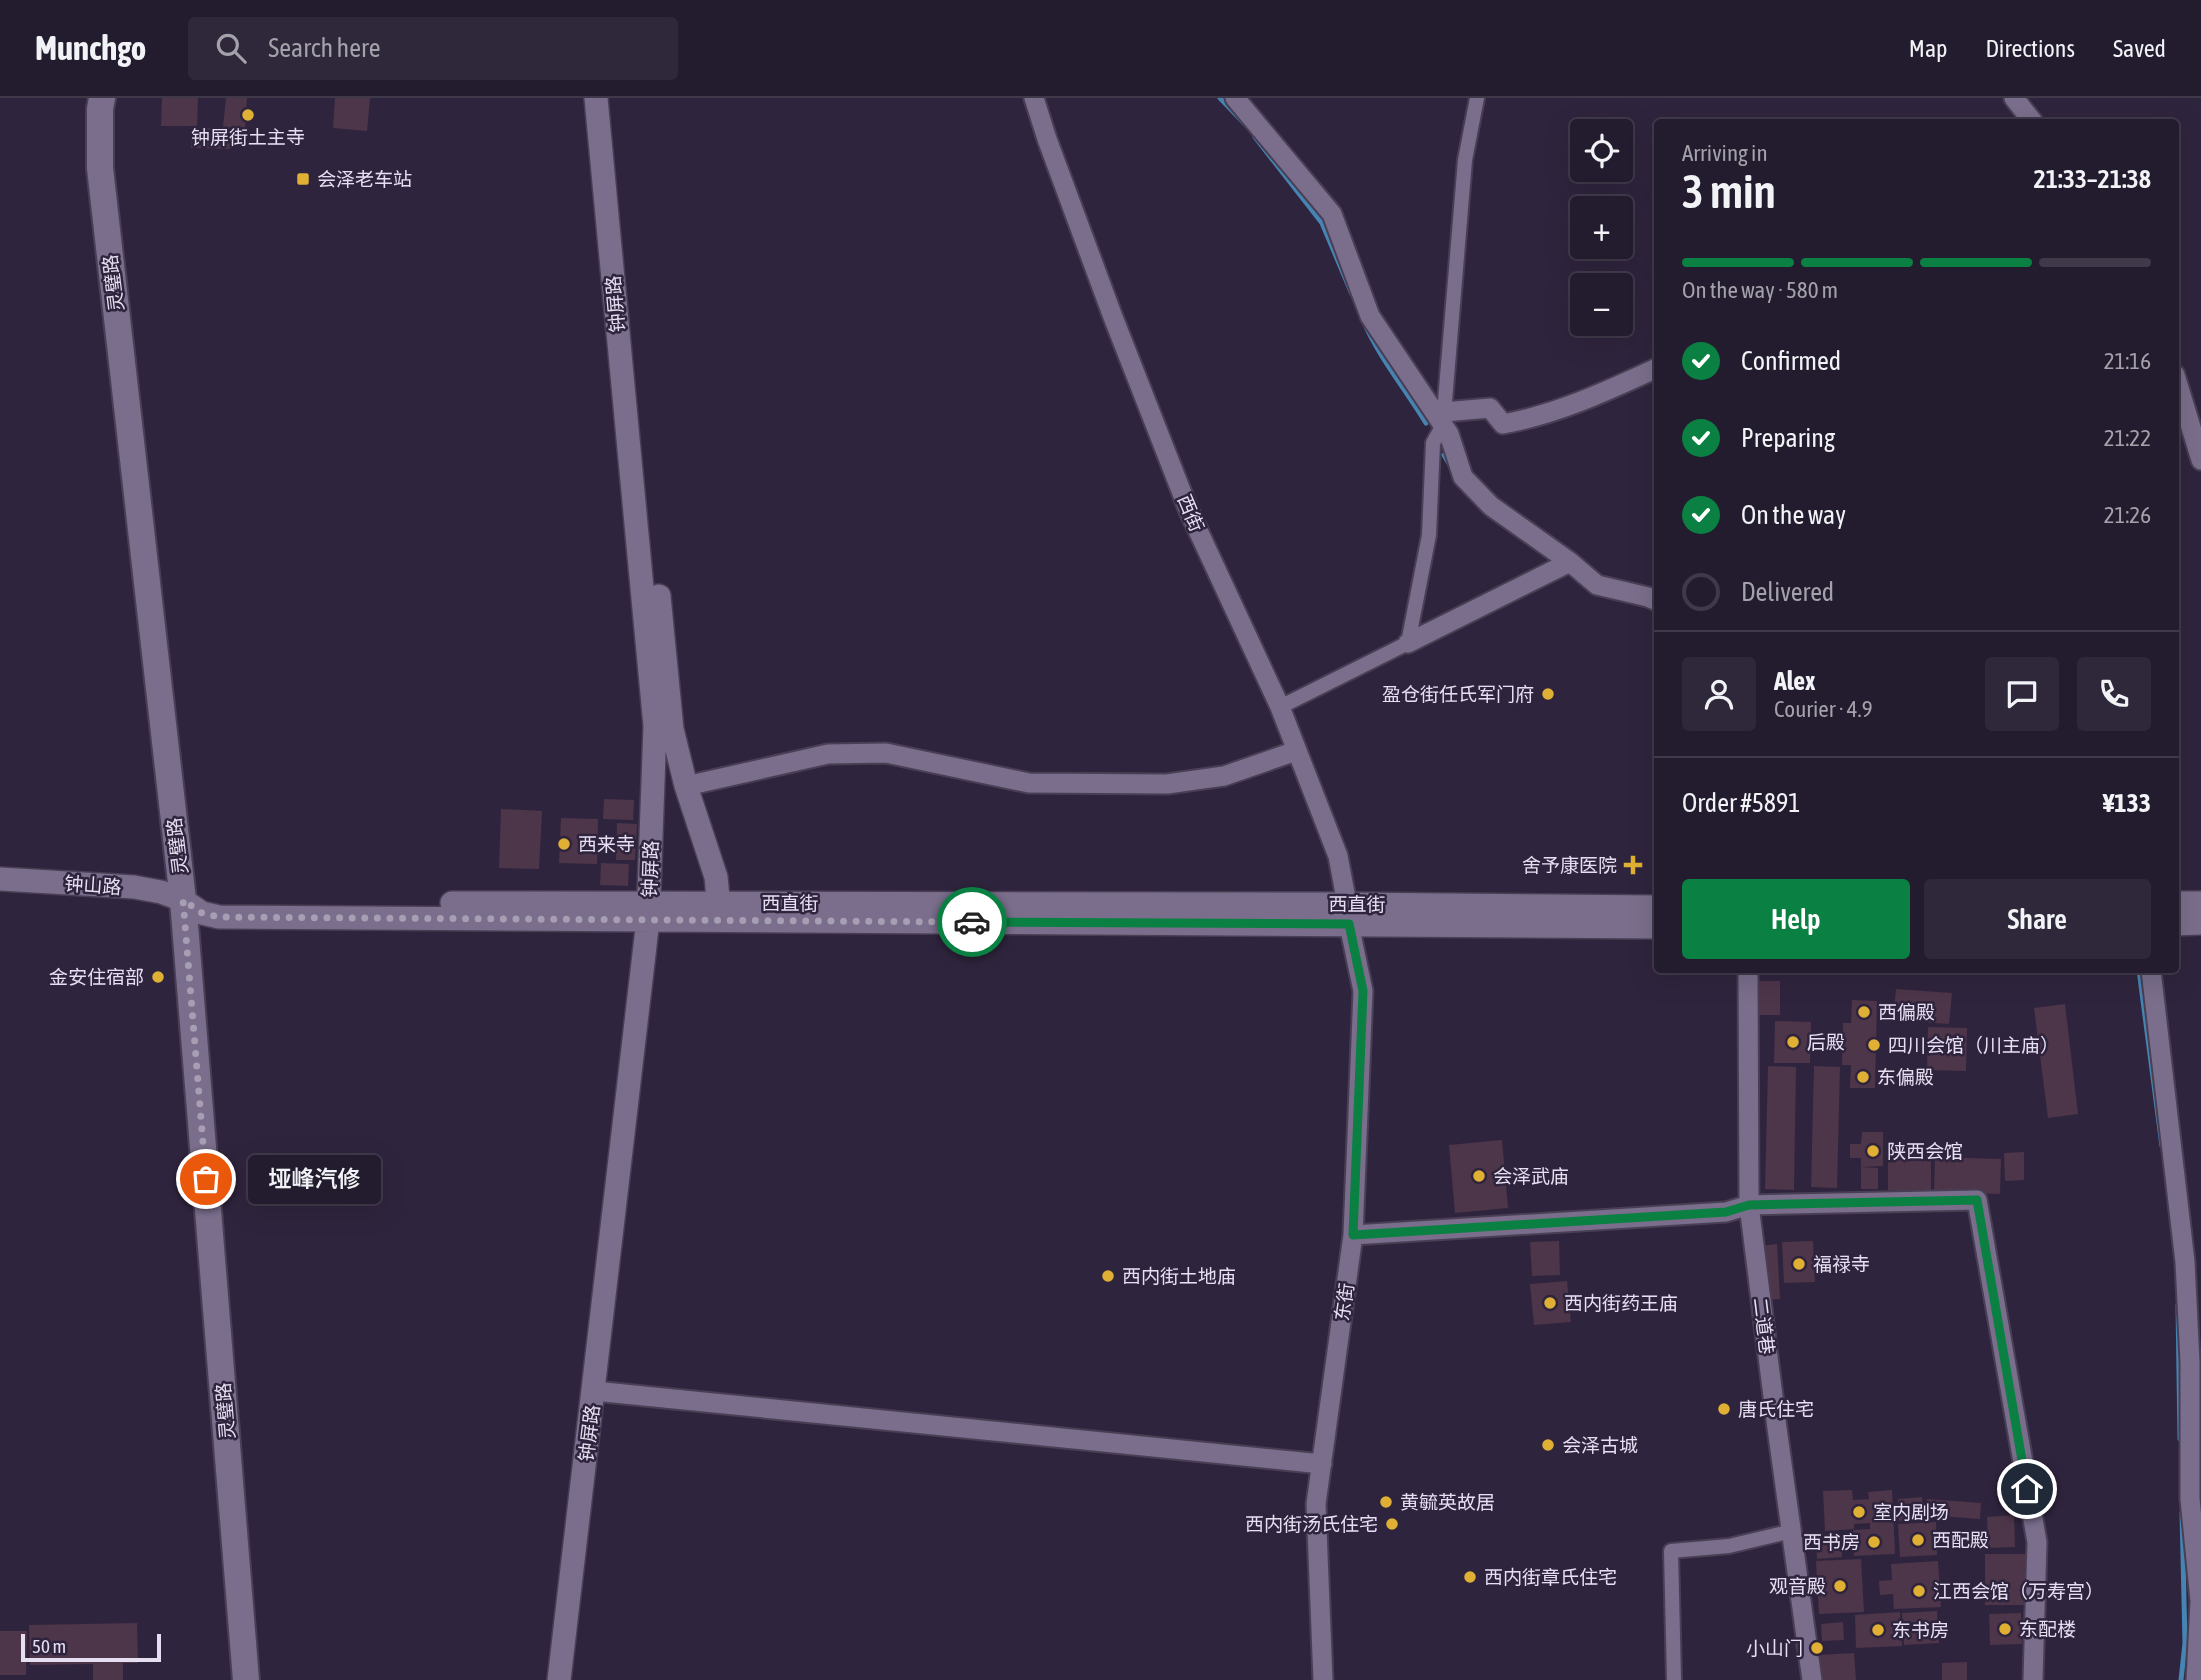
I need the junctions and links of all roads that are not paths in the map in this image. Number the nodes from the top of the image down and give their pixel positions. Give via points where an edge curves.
1 (102, 98) edge
2 (596, 98) edge
3 (611, 98) edge
4 (1034, 98) edge
5 (1235, 98) edge
6 (1477, 98) edge
7 (2014, 98) edge
8 (2031, 119) edge
9 (1654, 369) edge
10 (2179, 388) edge
11 (1443, 419) junction
12 (2201, 460) edge
13 (1570, 562) junction
14 (1654, 600) edge
15 (1408, 643) junction
16 (1280, 707) junction
17 (1296, 751) junction
18 (686, 786) junction
19 (0, 879) edge
20 (183, 900) junction
21 (2179, 903) edge
22 (2201, 903) edge
23 (1654, 907) edge
24 (649, 911) junction
25 (720, 912) junction
26 (1348, 914) junction
27 (2201, 923) edge
28 (2179, 924) edge
29 (1654, 927) edge
30 (1748, 973) edge
31 (2151, 973) edge
32 (1749, 1205) junction
33 (1353, 1235) junction
34 (594, 1391) junction
35 (1322, 1464) junction
36 (1792, 1531) junction
37 (246, 1680) edge
38 (559, 1680) edge
39 (1323, 1680) edge
40 (1674, 1680) edge
41 (1812, 1680) edge
42 (2033, 1680) edge
43 (2196, 1680) edge

1 - 20 main road, 灵璧路 via 100,167
2 - 24 street, 钟屏路 via 655,726
3 - 18 street, 钟屏路 via 672,730
4 - 16 street, 西街 via 1189,511
5 - 11 street via 1332,214 1370,316
6 - 11 street via 1465,160
7 - 8 street
9 - 11 street via 1605,393 1529,419 1503,424 1490,408
10 - 12 street
11 - 13 street via 1463,477 1491,506
11 - 15 street via 1433,443 1429,535
13 - 14 street via 1597,585
13 - 15 street
15 - 16 street
16 - 17 street, 西街
17 - 18 street via 1224,776 1167,784 1029,783 886,753 828,754
17 - 26 street, 西街 via 1338,856
18 - 25 street, 钟屏路 via 716,877
19 - 20 street, 钟山路 via 134,887
20 - 24 street, 西直街 via 202,913 219,917
20 - 37 main road, 灵璧路
21 - 22 street
23 - 26 street, 西直街
24 - 25 street, 西直街
24 - 34 street, 钟屏路
25 - 26 street, 西直街
26 - 29 street, 西直街
26 - 33 street, 东街 via 1363,991
27 - 28 street
30 - 32 street, 二道巷
31 - 43 street via 2185,1262 2190,1499 2200,1601
32 - 33 street via 1726,1212
32 - 36 street, 二道巷
32 - 42 street via 1977,1200 2037,1542
33 - 35 street, 东街
34 - 35 street
34 - 38 street, 钟屏路
35 - 39 street, 东街 via 1316,1504
36 - 40 street via 1729,1546 1671,1551
36 - 41 street, 二道巷

